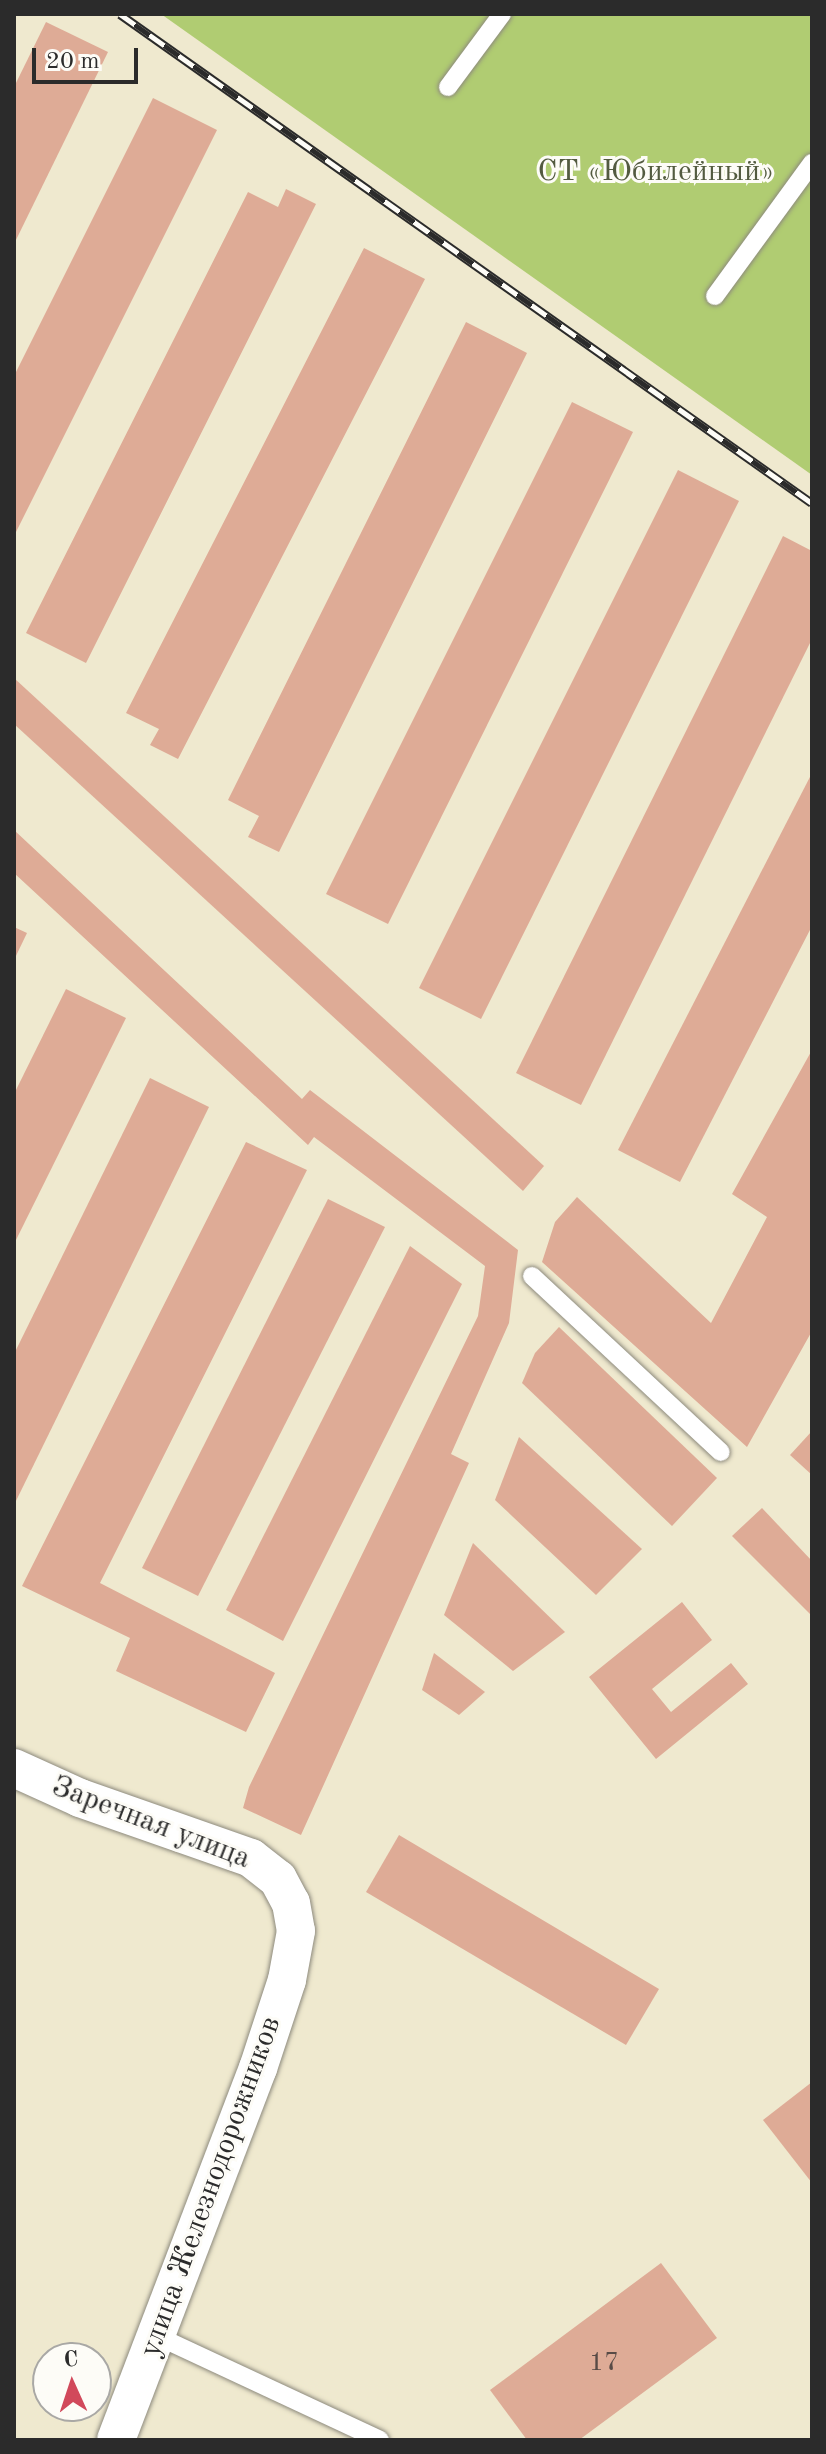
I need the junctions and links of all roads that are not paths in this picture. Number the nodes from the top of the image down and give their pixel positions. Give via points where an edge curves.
1 (502, 14) edge
2 (448, 87) dead end
3 (812, 163) edge
4 (715, 296) dead end
5 (532, 1276) dead end
6 (721, 1452) dead end
7 (14, 1768) edge
8 (296, 1931) joint
9 (157, 2336) junction
10 (116, 2440) edge
11 (380, 2440) edge

1 - 2 lane
3 - 4 lane
5 - 6 lane
7 - 8 street, Заречная улица via 80,1798 251,1858 278,1879 291,1903
8 - 9 street, улица Железнодорожников via 287,1980 258,2068
9 - 10 street, улица Железнодорожников
9 - 11 lane

